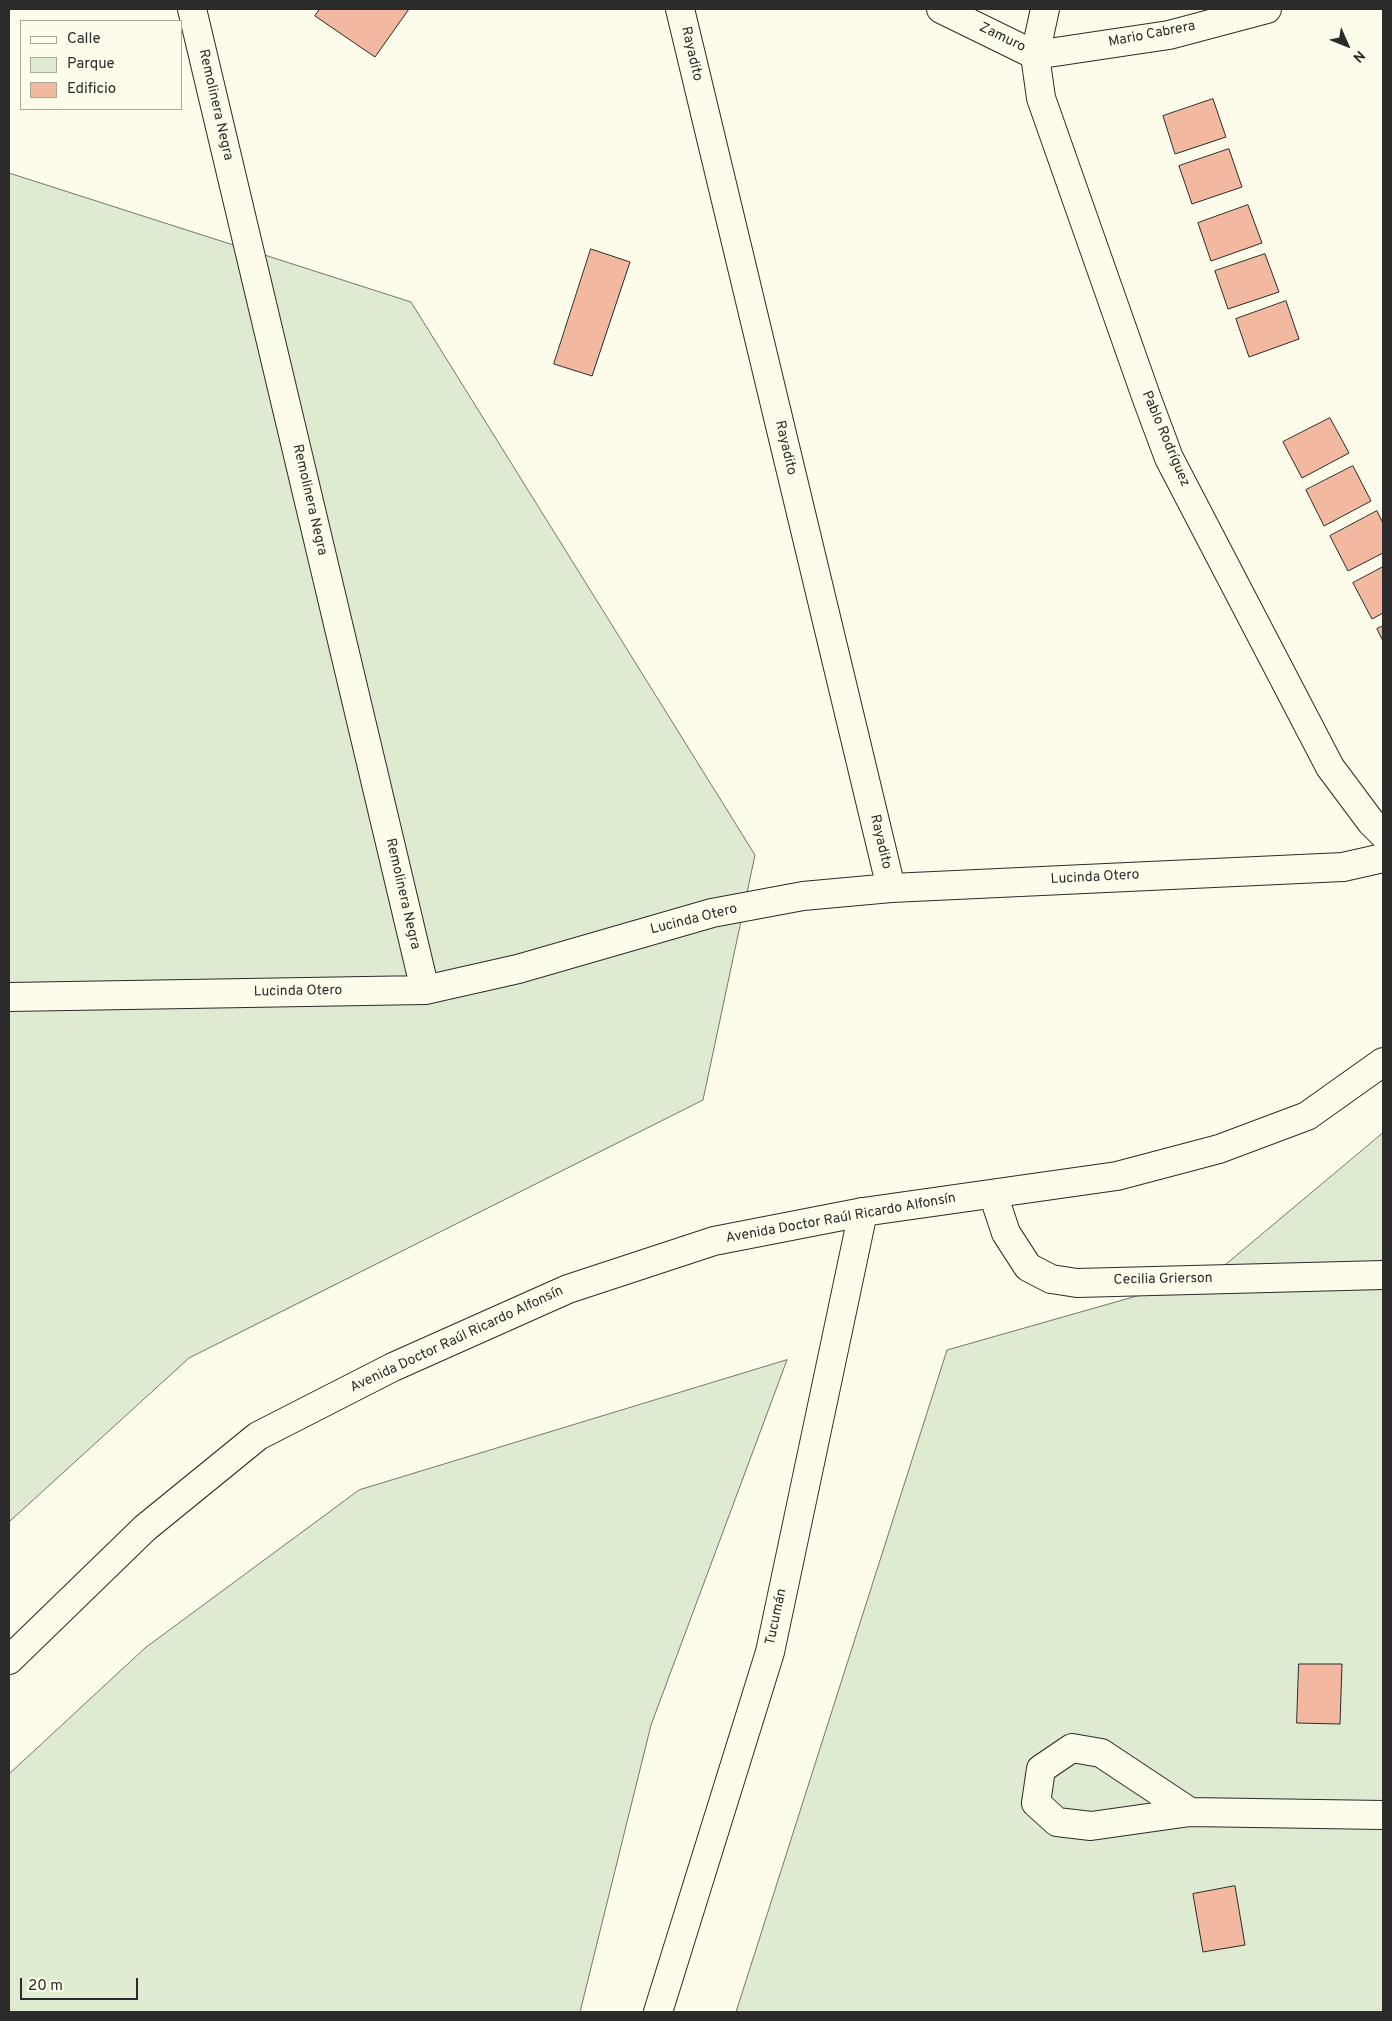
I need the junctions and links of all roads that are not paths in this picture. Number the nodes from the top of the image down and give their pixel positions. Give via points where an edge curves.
1 (192, 9) edge
2 (680, 9) edge
3 (941, 9) edge
4 (1045, 9) edge
5 (1267, 9) edge
6 (1035, 55) junction
7 (1383, 834) edge
8 (1383, 858) edge
9 (891, 888) junction
10 (425, 990) junction
11 (9, 997) edge
12 (1383, 1062) edge
13 (993, 1194) junction
14 (863, 1212) junction
15 (1383, 1275) edge
16 (9, 1660) edge
17 (1190, 1812) junction
18 (1383, 1815) edge
19 (658, 2012) edge

1 - 10 street, Remolinera Negra
2 - 9 street, Rayadito
3 - 6 street, Zamuro
4 - 6 street, Pablo Rodríguez
5 - 6 street, Mario Cabrera via 1168,35
6 - 7 street, Pablo Rodríguez via 1041,98 1169,458 1330,767
8 - 9 street, Lucinda Otero via 1343,867
9 - 10 street, Lucinda Otero via 803,896 712,913 518,969
10 - 11 street, Lucinda Otero
12 - 13 street, Avenida Doctor Raúl Ricardo Alfonsín via 1307,1116 1219,1149 1117,1176
13 - 14 street, Avenida Doctor Raúl Ricardo Alfonsín
13 - 15 street, Cecilia Grierson via 1006,1233 1028,1267 1051,1278 1077,1283
14 - 16 street, Avenida Doctor Raúl Ricardo Alfonsín via 714,1241 568,1289 393,1367 258,1436 145,1528
14 - 19 street, Tucumán via 770,1652
17 - 17 street via 1091,1826 1057,1822 1036,1803 1041,1769 1072,1748 1101,1754
17 - 18 street

